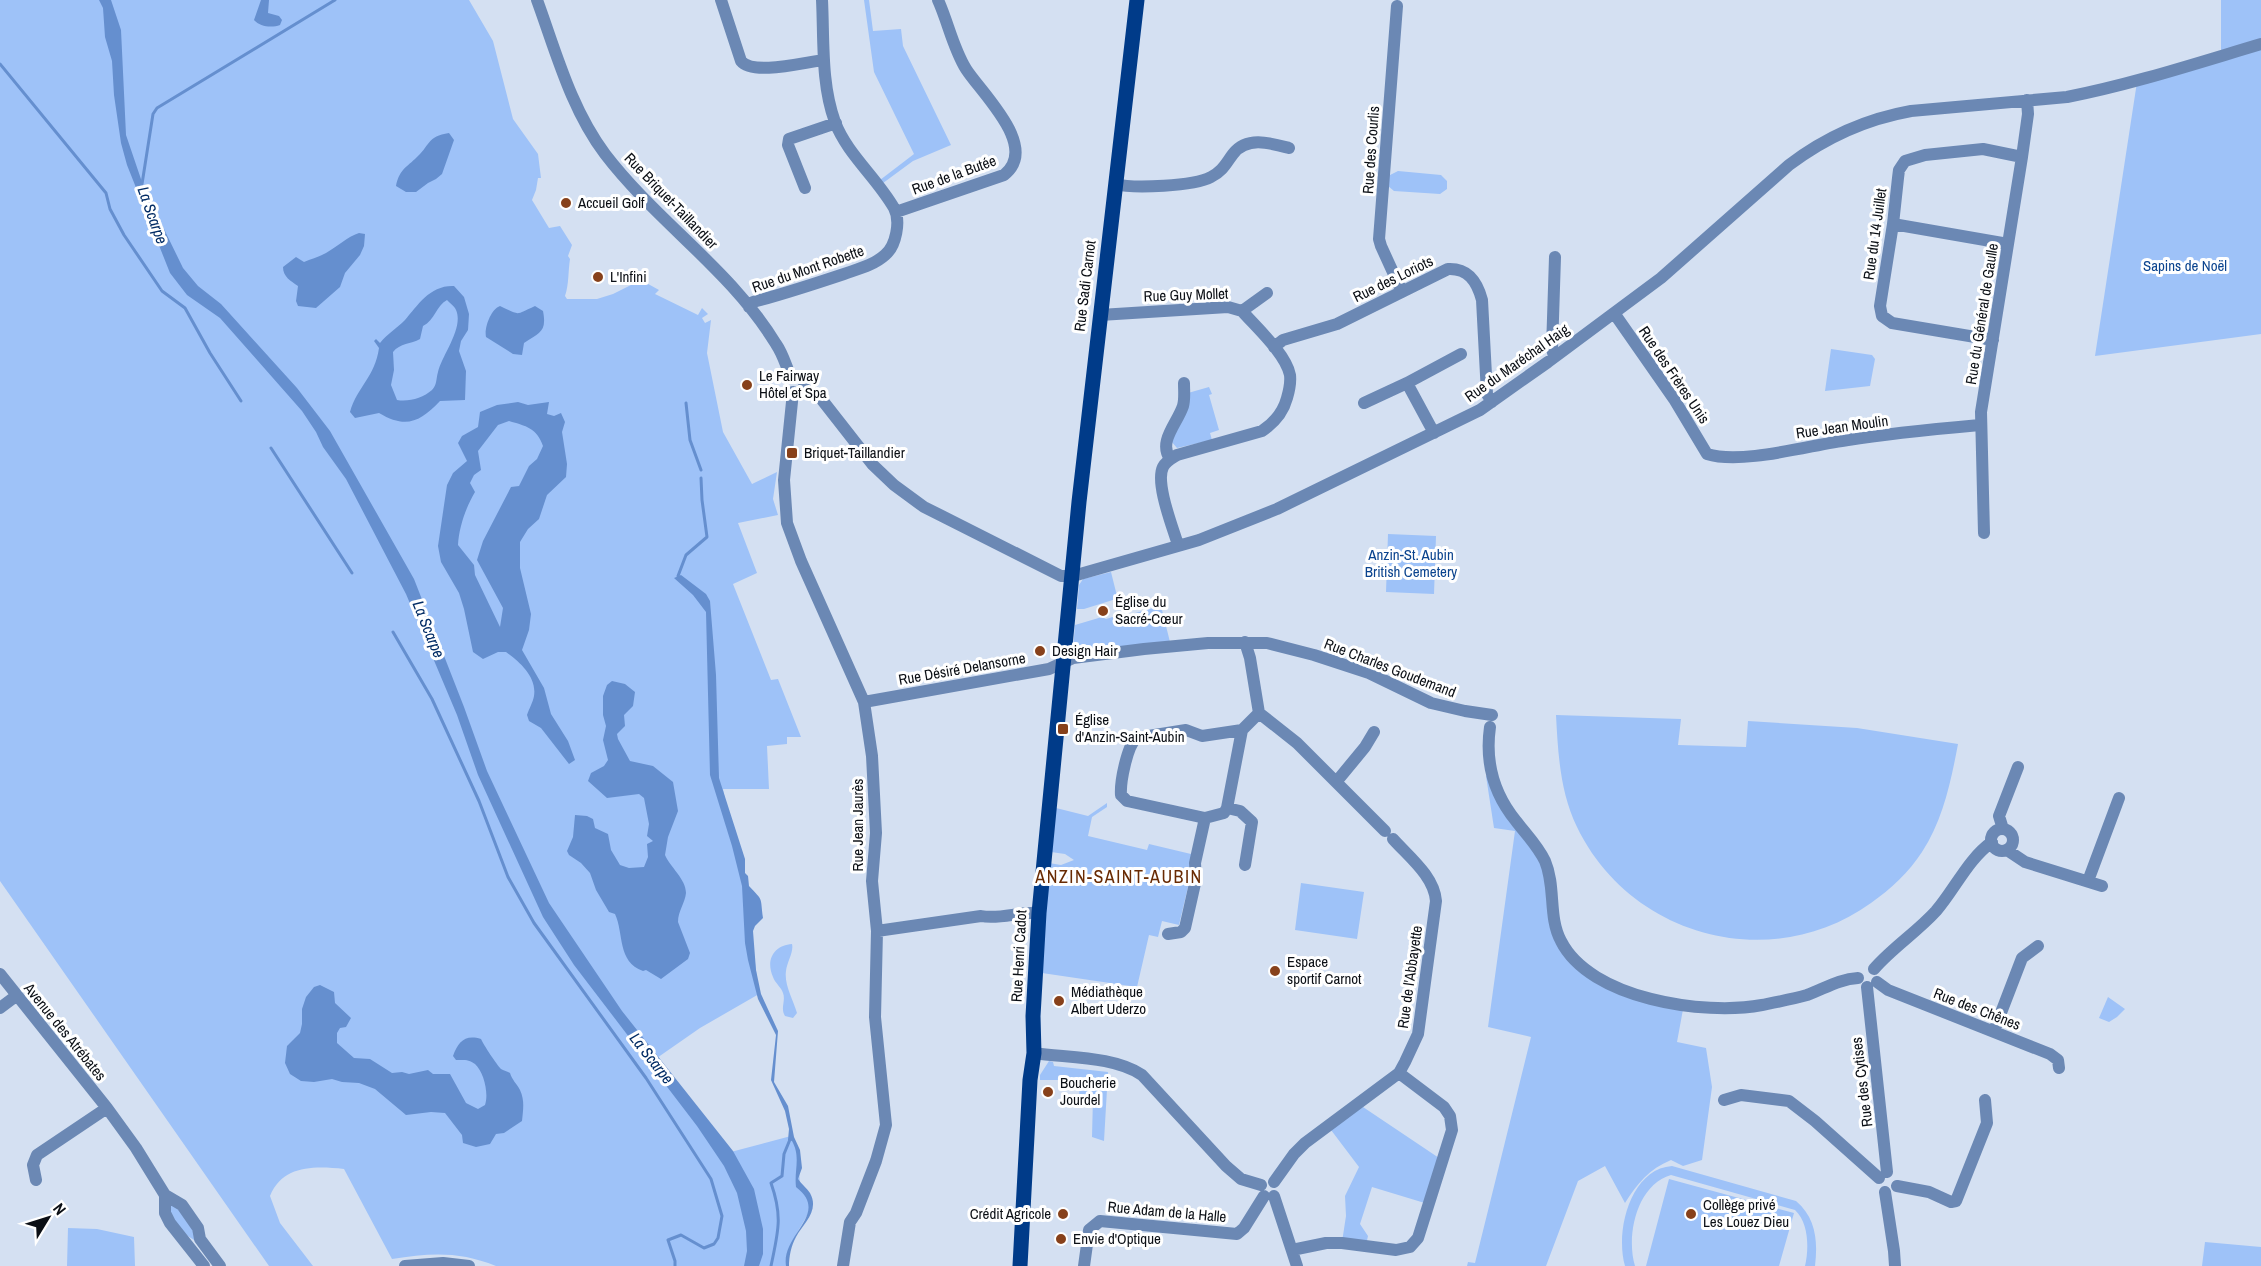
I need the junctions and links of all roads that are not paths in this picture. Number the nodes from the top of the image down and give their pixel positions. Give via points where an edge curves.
1 (537, 0) edge
2 (721, 0) edge
3 (822, 0) edge
4 (938, 0) edge
5 (1137, 0) edge
6 (1397, 6) dead end
7 (2261, 44) edge
8 (825, 60) junction
9 (2027, 100) junction
10 (836, 123) junction
11 (1289, 148) dead end
12 (2022, 157) junction
13 (804, 180) dead end
14 (1115, 184) junction
15 (896, 212) junction
16 (1893, 224) junction
17 (2008, 244) junction
18 (1555, 257) dead end
19 (1402, 291) junction
20 (1267, 293) dead end
21 (749, 307) junction
22 (1242, 311) junction
23 (1614, 313) junction
24 (1100, 315) junction
25 (1993, 340) junction
26 (1274, 347) junction
27 (1461, 354) dead end
28 (1554, 356) junction
29 (1184, 383) dead end
30 (1407, 383) junction
31 (798, 390) junction
32 (1492, 402) junction
33 (1364, 403) dead end
34 (1981, 425) junction
35 (1434, 433) junction
36 (1707, 454) joint
37 (1170, 459) junction
38 (1984, 533) dead end
39 (1178, 545) junction
40 (1073, 576) junction
41 (1245, 642) junction
42 (1064, 663) junction
43 (864, 702) junction
44 (1259, 713) junction
45 (1242, 730) junction
46 (1374, 732) dead end
47 (2018, 766) dead end
48 (1337, 781) junction
49 (2120, 798) dead end
50 (1227, 808) junction
51 (1204, 818) junction
52 (2003, 829) junction
53 (1992, 842) junction
54 (2007, 850) junction
55 (1245, 865) dead end
56 (2088, 881) junction
57 (2102, 886) dead end
58 (1039, 913) junction
59 (877, 931) junction
60 (1168, 934) dead end
61 (2038, 946) dead end
62 (0, 974) edge
63 (1869, 979) junction
64 (16, 996) junction
65 (0, 1008) edge
66 (1994, 1031) junction
67 (1034, 1053) junction
68 (2059, 1068) dead end
69 (1398, 1072) junction
70 (1724, 1100) dead end
71 (1985, 1100) dead end
72 (107, 1108) junction
73 (1883, 1175) junction
74 (36, 1180) dead end
75 (1897, 1186) junction
76 (1268, 1190) junction
77 (1885, 1192) junction
78 (165, 1195) junction
79 (1292, 1250) junction
80 (204, 1266) edge
81 (220, 1266) edge
82 (405, 1266) edge
83 (469, 1266) edge
84 (843, 1266) edge
85 (1020, 1266) edge
86 (1084, 1266) edge
87 (1297, 1266) edge
88 (1895, 1266) edge

1 - 21 street, Rue Briquet-Taillandier via 568,87 604,153
2 - 8 street via 745,66 756,69
3 - 8 street
4 - 15 street, Rue de la Butée via 965,68 1003,117 1016,159 1004,175
5 - 14 main road, Rue Sadi Carnot
6 - 19 street, Rue des Courlis via 1379,239
7 - 9 street, Rue du Maréchal Haig via 2137,82 2067,97
8 - 10 street via 827,93
9 - 12 street, Rue du Général de Gaulle
9 - 23 street, Rue du Maréchal Haig via 1911,111 1866,122 1810,149 1661,278
10 - 13 street via 788,136 788,145
10 - 15 street
11 - 14 street via 1269,143 1244,145 1225,167 1196,182 1137,188
12 - 16 street, Rue du 14 Juillet via 1983,149 1910,158 1899,170
12 - 17 street, Rue du Général de Gaulle
14 - 24 main road, Rue Sadi Carnot
15 - 21 street, Rue du Mont Robette via 897,232 886,254 869,265 753,302
16 - 17 street
16 - 25 street, Rue du 14 Juillet via 1880,306 1882,316 1892,323
17 - 25 street, Rue du Général de Gaulle
18 - 28 street
19 - 26 street, Rue des Loriots via 1337,324 1283,340
19 - 32 street, Rue des Loriots via 1448,269 1460,268 1472,277 1482,300 1486,394
20 - 22 street, Rue Guy Mollet
21 - 31 street, Rue Briquet-Taillandier via 777,344 791,377 788,389
22 - 24 street, Rue Guy Mollet via 1228,307
22 - 26 street
23 - 28 street, Rue du Maréchal Haig
23 - 36 street, Rue des Frères Unis
24 - 40 main road, Rue Sadi Carnot
25 - 34 street, Rue du Général de Gaulle
26 - 37 street via 1286,364 1290,382 1286,401 1272,425
27 - 30 street
28 - 32 street, Rue du Maréchal Haig
29 - 37 street via 1184,404 1166,442
30 - 33 street
30 - 35 street
31 - 40 street via 819,396 873,465 924,507 1061,576
31 - 43 street, Rue Jean Jaurès via 784,480 787,523
32 - 35 street, Rue du Maréchal Haig
34 - 36 street, Rue Jean Moulin via 1775,453 1723,457
34 - 38 street, Rue du Général de Gaulle
35 - 39 street, Rue du Maréchal Haig via 1277,510
37 - 39 street via 1163,468 1162,488
39 - 40 street, Rue du Maréchal Haig
40 - 42 main road, Rue Henri Cadot
41 - 42 street, Rue Charles Goudemand via 1144,649
41 - 44 street
41 - 63 street, Rue Charles Goudemand via 1267,643 1314,655 1369,673 1431,703 1491,721 1491,773 1499,795 1544,859 1559,939 1580,966 1610,985 1665,1003 1735,1008 1807,994 1847,978
42 - 43 street, Rue Désiré Delansorne via 1049,669
42 - 58 main road, Rue Henri Cadot
43 - 59 street, Rue Jean Jaurès via 872,756 876,827 872,881
44 - 45 street
44 - 48 street, Rue de l'Abbayette
45 - 50 street
45 - 51 street via 1202,736 1186,730 1132,741 1121,795 1127,801
46 - 48 street
47 - 52 street via 1999,816
48 - 69 street, Rue de l'Abbayette via 1432,882 1437,902 1418,1034
49 - 56 street
50 - 51 street via 1224,813
50 - 55 street via 1240,811 1252,822
51 - 60 street via 1185,928
52 - 53 street via 1994,833
52 - 54 street via 2013,837
53 - 54 street via 1997,849
53 - 63 street via 1979,853 1934,913
54 - 56 street via 2025,862
56 - 57 street
58 - 59 street via 981,916
58 - 67 main road, Rue Henri Cadot
59 - 84 street, Rue Jean Jaurès via 875,1017 886,1125 876,1161 850,1222
61 - 66 street via 2022,958
62 - 64 street, Avenue des Atrébates
63 - 66 street, Rue des Chênes
63 - 73 street, Rue des Cytises
64 - 65 street
64 - 72 street, Avenue des Atrébates
66 - 68 street, Rue des Chênes via 2050,1054 2058,1060
67 - 76 street via 1115,1063 1134,1070 1226,1166 1241,1179
67 - 85 main road, Rue Henri Cadot
69 - 76 street, Rue de l'Abbayette via 1305,1143
69 - 79 street via 1444,1107 1452,1130 1418,1238 1410,1247 1396,1250 1342,1242
70 - 73 street via 1741,1095 1789,1101
71 - 75 street via 1987,1123 1956,1201
72 - 74 street via 37,1155 33,1165
72 - 78 street, Avenue des Atrébates
73 - 75 street via 1897,1178
73 - 77 street via 1880,1188
75 - 77 street
76 - 79 street
76 - 86 street, Rue Adam de la Halle via 1237,1234 1100,1221 1089,1230
77 - 88 street
78 - 80 street, Avenue des Atrébates via 165,1213 170,1223
78 - 81 street, Avenue des Atrébates via 182,1205
79 - 87 street
82 - 83 street

